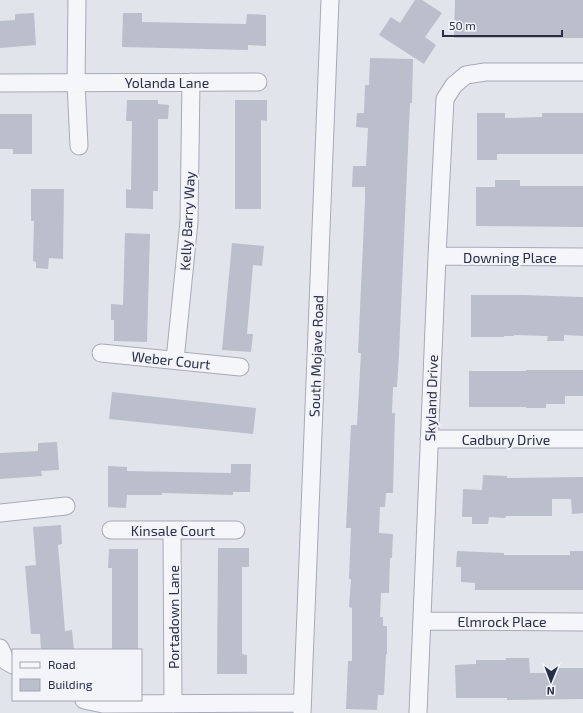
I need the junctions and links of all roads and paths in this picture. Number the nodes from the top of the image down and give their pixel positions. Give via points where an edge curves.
1 (76, 0) edge
2 (330, 0) edge
3 (583, 72) edge
4 (191, 82) junction
5 (258, 82) dead end
6 (0, 83) edge
7 (76, 83) junction
8 (78, 146) dead end
9 (437, 256) junction
10 (583, 257) edge
11 (101, 353) dead end
12 (174, 360) junction
13 (240, 367) dead end
14 (429, 439) junction
15 (583, 439) edge
16 (66, 506) dead end
17 (0, 513) edge
18 (111, 530) dead end
19 (172, 530) junction
20 (236, 530) dead end
21 (422, 621) junction
22 (583, 622) edge
23 (0, 648) edge
24 (12, 665) edge
25 (86, 701) edge
26 (173, 704) junction
27 (103, 708) edge
28 (302, 708) edge
29 (418, 713) edge

1 - 7 street
2 - 28 street, South Mojave Road
3 - 9 street, Skyland Drive via 485,72 466,75 454,85 445,98
4 - 5 street, Yolanda Lane
4 - 7 street, Yolanda Lane
4 - 12 street, Kelly Barry Way via 189,222
6 - 7 street, Yolanda Lane
7 - 8 street
9 - 10 street, Downing Place
9 - 14 street, Skyland Drive
11 - 12 street, Weber Court
12 - 13 street, Weber Court
14 - 15 street, Cadbury Drive
14 - 21 street, Skyland Drive
16 - 17 street
18 - 19 street, Kinsale Court
19 - 20 street, Kinsale Court
19 - 26 street, Portadown Lane
21 - 22 street, Elmrock Place
21 - 29 street, Skyland Drive
23 - 24 street via 6,661
25 - 27 street
26 - 27 street
26 - 28 street

